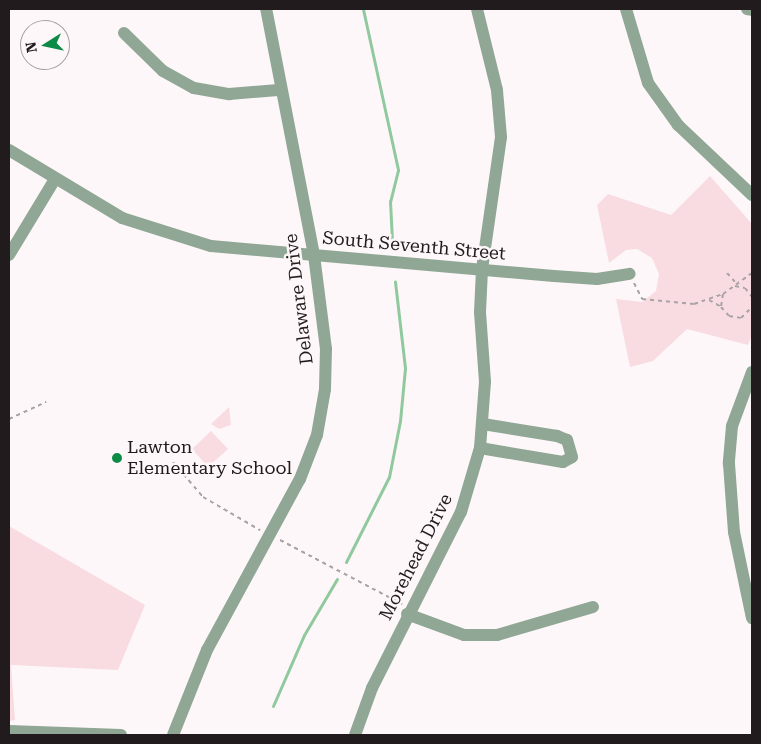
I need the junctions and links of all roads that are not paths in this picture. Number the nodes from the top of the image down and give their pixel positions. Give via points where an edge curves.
1 (266, 9) edge
2 (477, 9) edge
3 (626, 9) edge
4 (747, 9) edge
5 (752, 10) edge
6 (124, 33) dead end
7 (278, 90) junction
8 (9, 150) edge
9 (55, 179) junction
10 (752, 195) edge
11 (9, 255) edge
12 (314, 255) junction
13 (482, 269) junction
14 (630, 274) road end
15 (752, 372) edge
16 (482, 424) junction
17 (480, 448) junction
18 (592, 606) dead end
19 (405, 609) junction
20 (752, 618) edge
21 (9, 731) edge
22 (121, 735) edge
23 (173, 735) edge
24 (355, 735) edge

1 - 7 street, Delaware Drive
2 - 13 street, Morehead Drive via 497,90 501,137
3 - 10 street via 648,83 678,125
4 - 5 street
6 - 7 street via 163,71 194,88 230,94
7 - 12 street, Delaware Drive
8 - 9 street, South Seventh Street
9 - 11 street
9 - 12 street, South Seventh Street via 122,218 167,235 239,252
12 - 13 street, South Seventh Street
12 - 23 street, Delaware Drive via 326,349 317,435 300,479 199,667
13 - 14 street, South Seventh Street via 597,279
13 - 16 street, Morehead Drive
15 - 20 street via 732,426 729,464 734,532
16 - 17 street, Morehead Drive
16 - 17 street via 558,436 567,440 572,457 563,462
17 - 19 street, Morehead Drive via 461,512
18 - 19 street via 497,635 464,635
19 - 24 street, Morehead Drive
21 - 22 street

